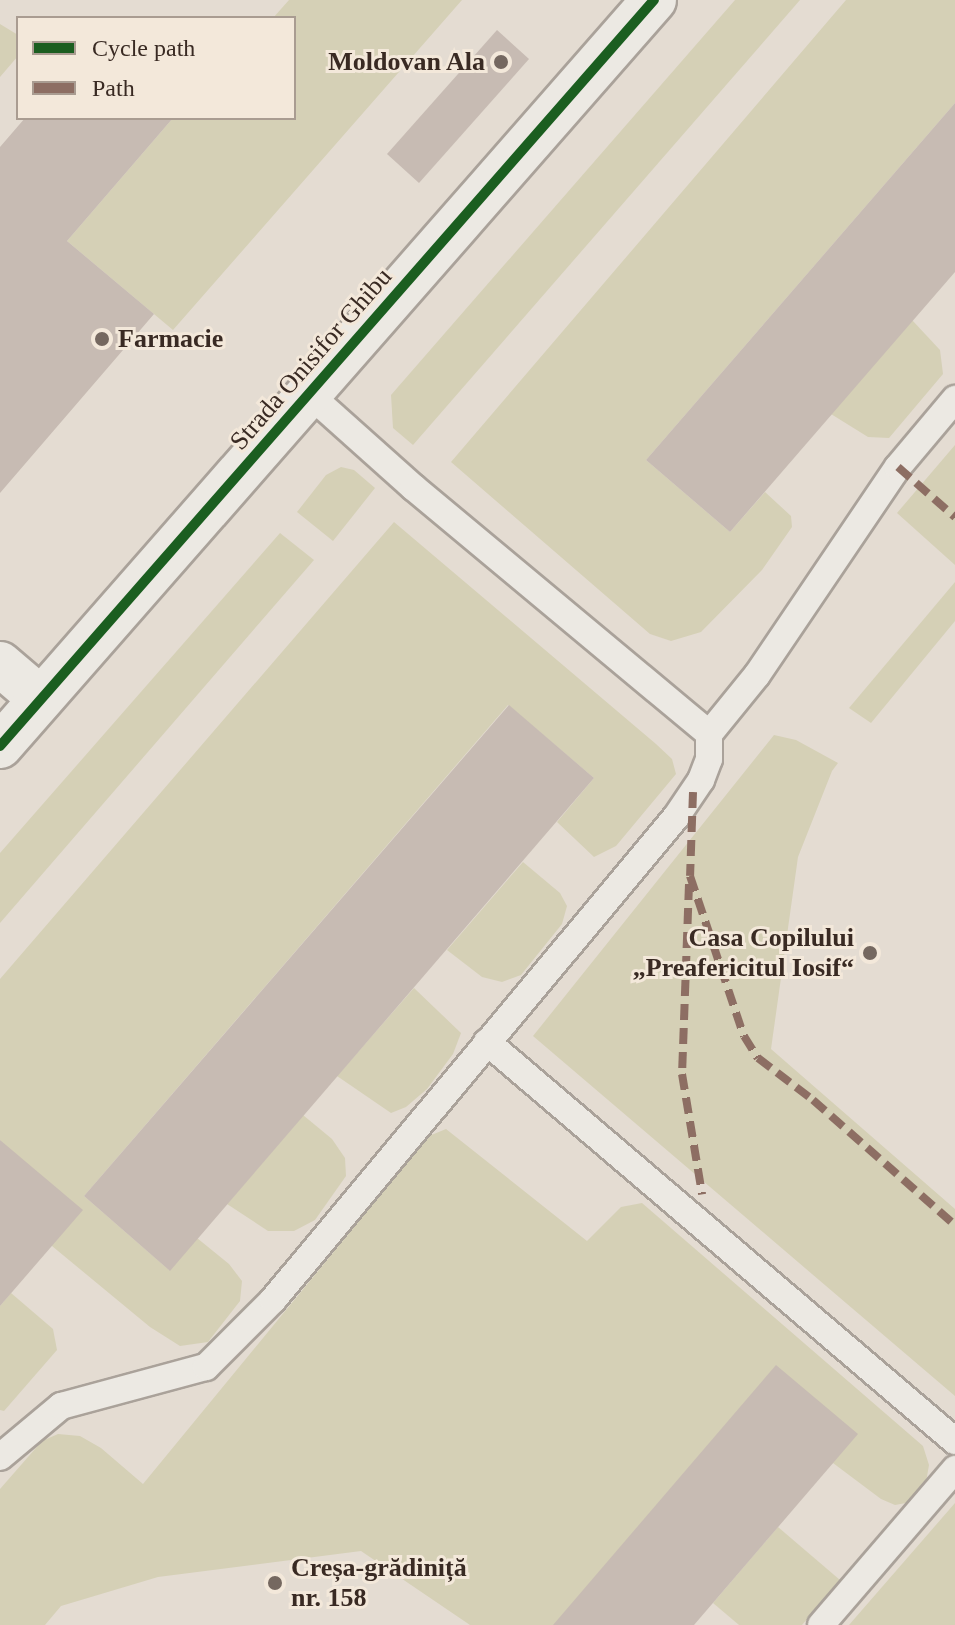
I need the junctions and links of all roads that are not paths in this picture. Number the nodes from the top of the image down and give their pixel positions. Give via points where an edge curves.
1 (654, 0) edge
2 (309, 394) junction
3 (955, 399) edge
4 (0, 664) edge
5 (40, 698) junction
6 (709, 734) junction
7 (0, 746) edge
8 (487, 1042) junction
9 (955, 1441) edge
10 (0, 1457) edge
11 (955, 1469) edge
12 (821, 1625) edge

1 - 2 street, Strada Onisifor Ghibu
2 - 5 street, Strada Onisifor Ghibu
2 - 6 lane
3 - 6 lane via 898,467 757,675
4 - 5 street
5 - 7 street, Strada Onisifor Ghibu
6 - 8 lane via 705,770 676,817
8 - 9 lane
8 - 10 lane via 273,1300 206,1367 61,1406
11 - 12 lane

